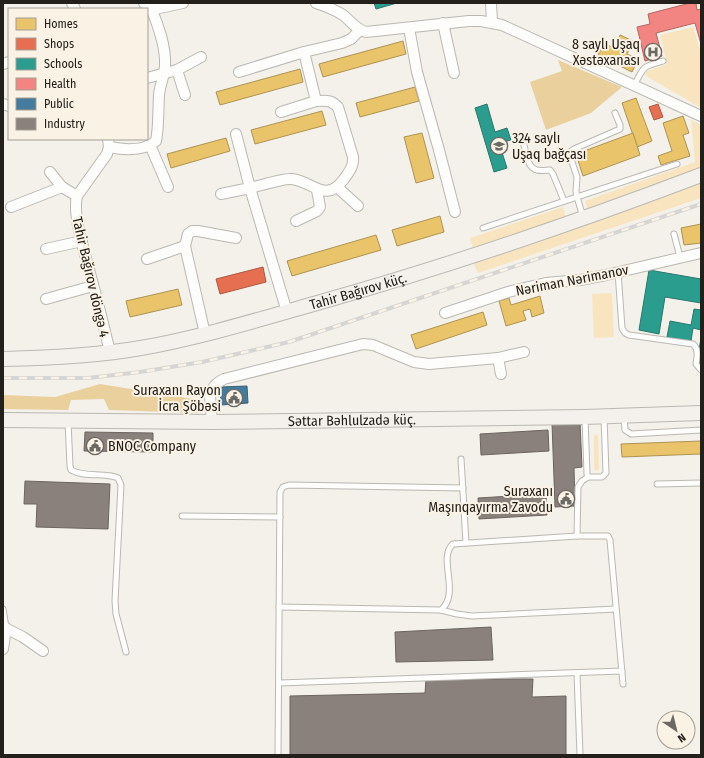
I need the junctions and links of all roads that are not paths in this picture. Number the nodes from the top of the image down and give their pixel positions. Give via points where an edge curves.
1 (183, 3) edge
2 (316, 3) edge
3 (492, 3) edge
4 (147, 7) edge
5 (148, 8) edge
6 (492, 22) junction
7 (443, 23) junction
8 (409, 28) junction
9 (360, 30) junction
10 (304, 52) junction
11 (201, 58) dead end
12 (663, 61) dead end
13 (177, 70) junction
14 (239, 72) dead end
15 (454, 73) dead end
16 (164, 74) junction
17 (148, 78) edge
18 (634, 86) junction
19 (185, 95) dead end
20 (316, 101) junction
21 (281, 112) dead end
22 (615, 113) dead end
23 (701, 116) edge
24 (236, 134) dead end
25 (108, 143) edge
26 (150, 145) junction
27 (524, 145) dead end
28 (677, 164) dead end
29 (50, 172) dead end
30 (701, 175) edge
31 (62, 187) junction
32 (168, 187) dead end
33 (337, 187) junction
34 (250, 188) junction
35 (317, 190) junction
36 (221, 194) dead end
37 (77, 196) junction
38 (577, 197) junction
39 (564, 201) junction
40 (358, 206) dead end
41 (11, 207) dead end
42 (455, 212) dead end
43 (584, 218) junction
44 (296, 221) dead end
45 (482, 228) dead end
46 (674, 234) dead end
47 (236, 238) dead end
48 (82, 241) junction
49 (185, 246) junction
50 (46, 249) dead end
51 (701, 253) edge
52 (680, 257) junction
53 (147, 259) dead end
54 (618, 272) junction
55 (94, 286) junction
56 (46, 299) dead end
57 (287, 312) junction
58 (445, 313) dead end
59 (204, 334) junction
60 (110, 352) junction
61 (524, 352) dead end
62 (3, 358) edge
63 (498, 358) junction
64 (701, 370) edge
65 (501, 374) dead end
66 (701, 413) edge
67 (624, 415) junction
68 (604, 416) junction
69 (584, 417) junction
70 (3, 420) edge
71 (68, 420) junction
72 (212, 422) junction
73 (701, 430) edge
74 (461, 459) dead end
75 (588, 477) junction
76 (701, 483) edge
77 (657, 484) dead end
78 (463, 488) junction
79 (182, 516) dead end
80 (280, 517) junction
81 (577, 536) junction
82 (466, 543) junction
83 (279, 607) junction
84 (3, 609) edge
85 (616, 609) junction
86 (441, 610) junction
87 (4, 628) edge
88 (3, 649) edge
89 (43, 651) dead end
90 (126, 652) dead end
91 (622, 671) junction
92 (577, 673) junction
93 (278, 682) junction
94 (623, 684) dead end
95 (278, 755) edge
96 (580, 755) edge

1 - 4 street via 161,9
2 - 9 street via 340,14
3 - 6 street
5 - 16 street via 156,20 164,50
6 - 7 street
6 - 18 street
7 - 8 street
7 - 15 street
8 - 9 street
8 - 42 street via 417,72
9 - 10 street via 351,39 342,43
10 - 14 street
10 - 20 street
11 - 13 street
12 - 18 lane via 643,68
13 - 16 street
13 - 19 street
16 - 17 street
16 - 26 street via 159,93 156,141
18 - 23 street
20 - 21 street
20 - 33 street via 333,102 338,107 353,157 351,169
22 - 38 lane via 620,129 570,152 577,177
24 - 34 street
25 - 26 street via 124,150
25 - 37 street, Tahir Bağırov döngə 4 via 104,160
26 - 32 street
27 - 39 lane via 529,164 537,170 550,170
28 - 38 lane
29 - 31 street
30 - 43 street, Tahir Bağırov küç.
31 - 37 street
31 - 41 street
33 - 35 street via 324,192
33 - 40 street
34 - 35 street via 291,179
34 - 36 street
34 - 57 street
35 - 44 street via 320,208
37 - 48 street, Tahir Bağırov döngə 4 via 76,212
38 - 39 lane
38 - 43 lane
39 - 45 lane
43 - 57 street, Tahir Bağırov küç. via 402,279
46 - 52 lane
47 - 49 street via 192,231 188,234
48 - 50 street
48 - 55 street, Tahir Bağırov döngə 4
49 - 53 street
49 - 59 street
51 - 52 street, Nəriman Nərimanov
52 - 54 street, Nəriman Nərimanov
54 - 58 street, Nəriman Nərimanov via 580,280 546,283 508,292
54 - 64 lane via 622,328 625,333 693,344 697,350 696,364
55 - 56 street
55 - 60 street, Tahir Bağırov döngə 4
57 - 59 street, Tahir Bağırov küç.
59 - 60 street, Tahir Bağırov küç.
60 - 62 street, Tahir Bağırov küç. via 50,358
61 - 63 street
63 - 65 street
63 - 72 street via 429,364 414,362 373,345 363,344 224,379 217,383 211,392
66 - 67 street, Səttar Bəhlulzadə küç.
67 - 68 street, Səttar Bəhlulzadə küç.
67 - 73 lane via 625,430 631,434
68 - 69 street, Səttar Bəhlulzadə küç.
68 - 75 lane via 606,473 602,477
69 - 72 street, Səttar Bəhlulzadə küç.
69 - 75 lane
70 - 71 street, Səttar Bəhlulzadə küç.
71 - 72 street, Səttar Bəhlulzadə küç.
71 - 90 lane via 71,470 77,474 113,476 118,478 122,485 115,601
74 - 78 lane
75 - 81 lane via 578,487
76 - 77 lane
78 - 80 lane via 289,485 280,492
78 - 82 lane
79 - 80 lane
80 - 83 lane
81 - 82 lane
81 - 85 lane via 610,537
82 - 86 lane via 454,544 449,548 449,598
83 - 86 lane
83 - 93 lane
84 - 87 lane
85 - 86 lane via 472,616
85 - 91 lane
87 - 88 street
87 - 89 street
91 - 92 lane
91 - 94 lane
92 - 93 lane
92 - 96 lane
93 - 95 lane

